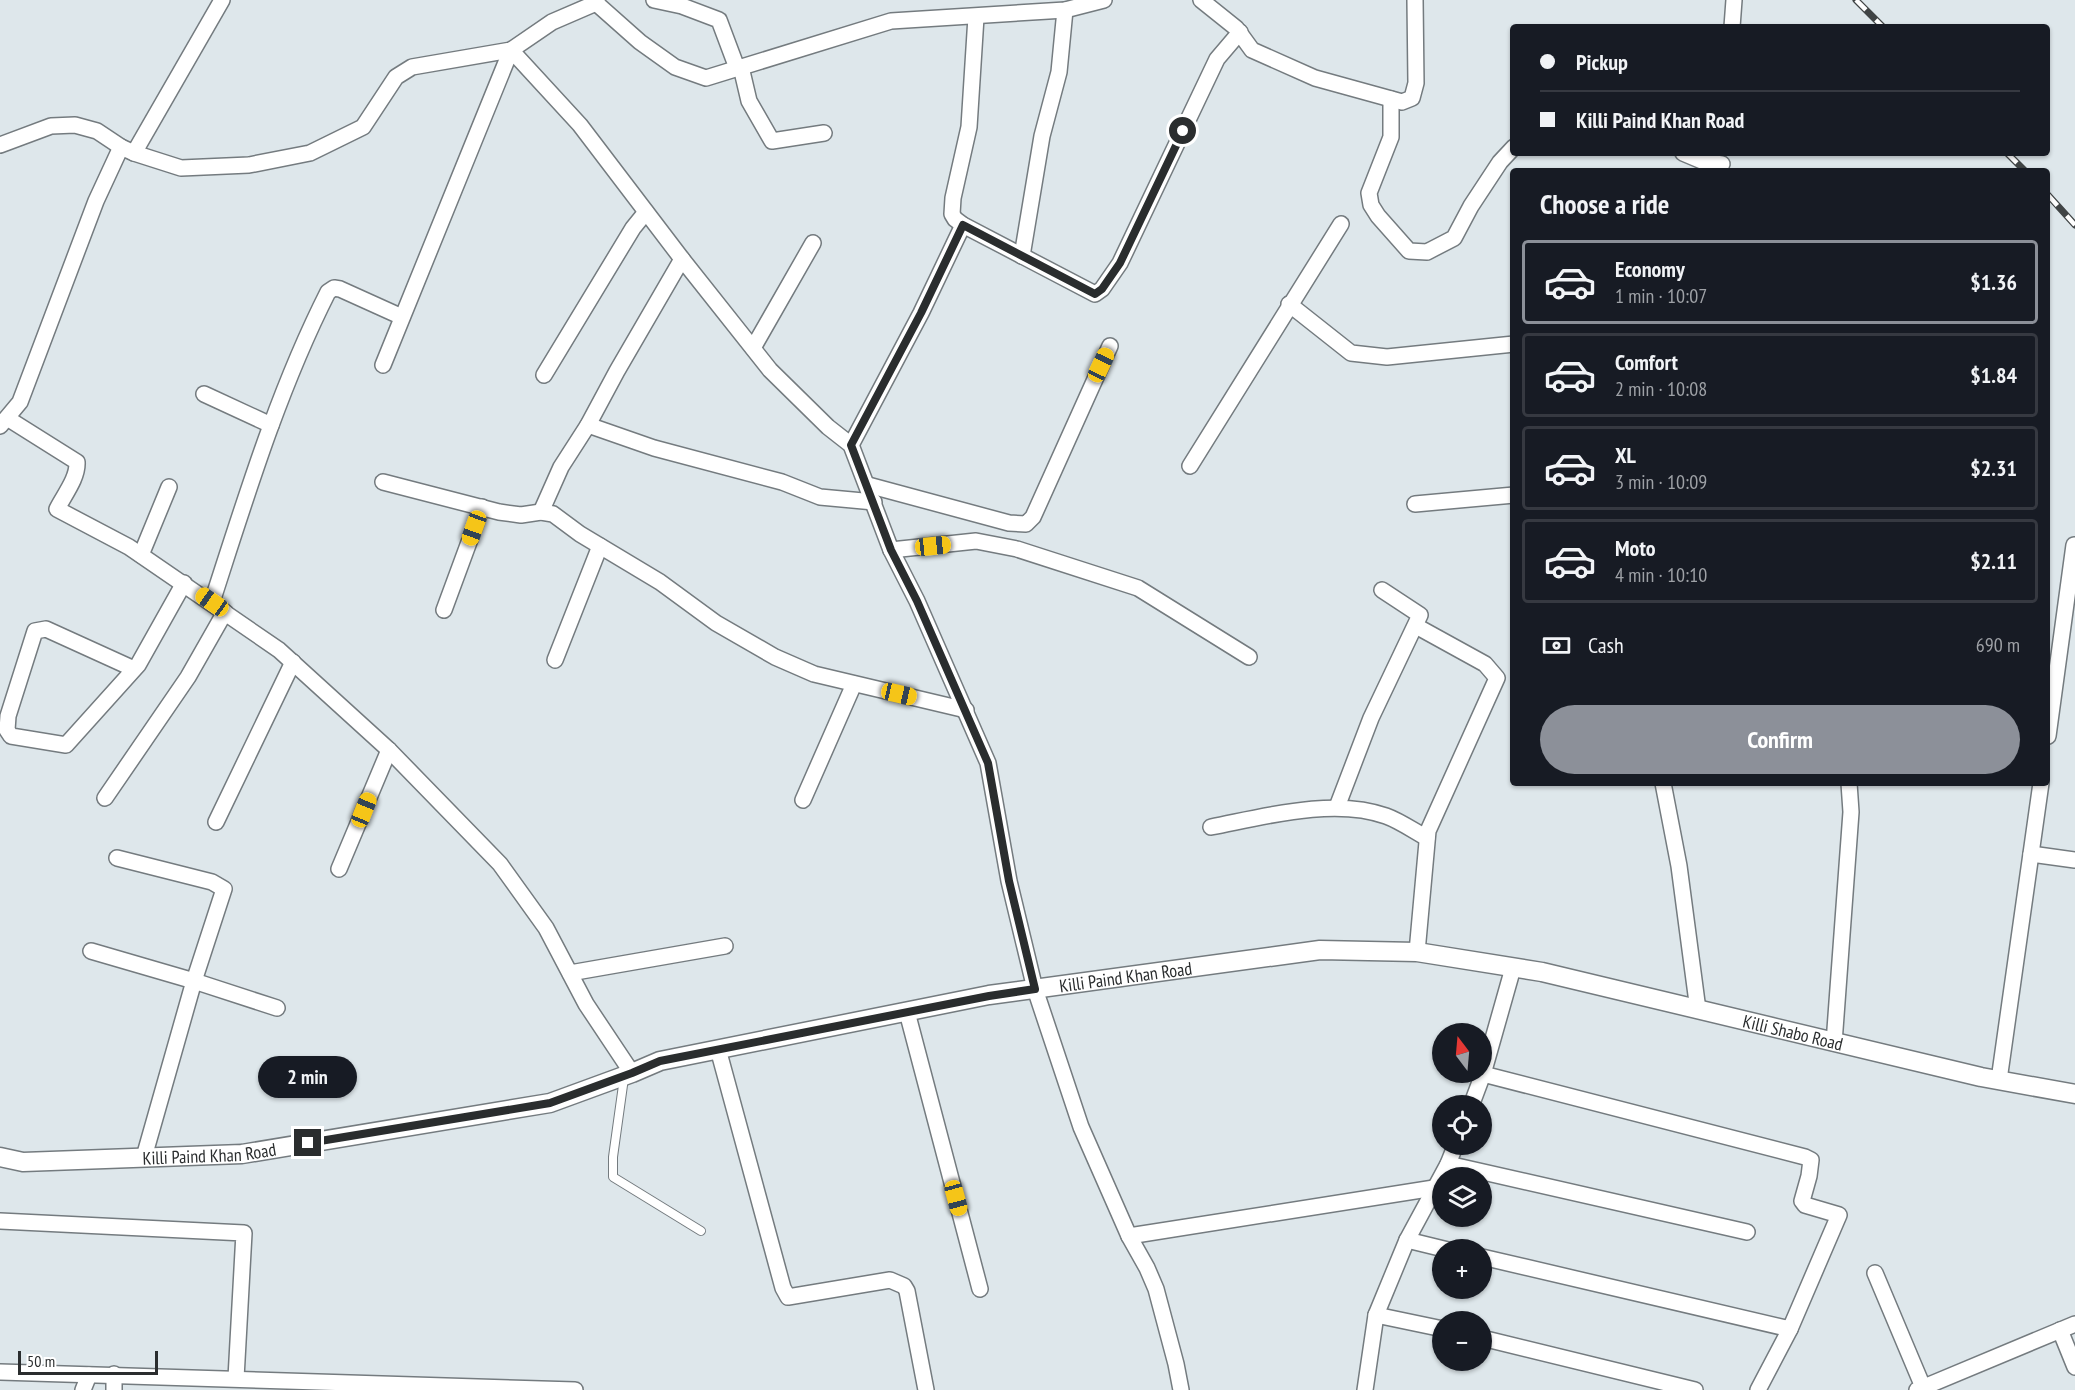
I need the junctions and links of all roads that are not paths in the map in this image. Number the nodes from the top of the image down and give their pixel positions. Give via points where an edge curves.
1 (222, 0) edge
2 (654, 0) edge
3 (1104, 0) edge
4 (1201, 0) edge
5 (1415, 0) edge
6 (1734, 0) edge
7 (597, 1) edge
8 (1065, 10) junction
9 (976, 16) junction
10 (1732, 24) edge
11 (1240, 32) junction
12 (511, 50) junction
13 (739, 67) junction
14 (1391, 99) junction
15 (824, 133) dead end
16 (0, 145) edge
17 (127, 150) junction
18 (1510, 151) edge
19 (1690, 156) edge
20 (1722, 163) edge
21 (646, 212) junction
22 (1341, 224) dead end
23 (963, 225) junction
24 (813, 243) dead end
25 (1022, 256) junction
26 (682, 260) junction
27 (1289, 304) junction
28 (402, 317) junction
29 (1510, 344) edge
30 (1110, 346) dead end
31 (753, 348) junction
32 (383, 364) dead end
33 (544, 375) dead end
34 (204, 394) dead end
35 (4, 422) edge
36 (271, 425) junction
37 (588, 425) junction
38 (851, 445) junction
39 (1190, 466) dead end
40 (383, 483) dead end
41 (868, 485) junction
42 (169, 487) dead end
43 (1510, 495) edge
44 (873, 502) junction
45 (1415, 504) dead end
46 (482, 507) junction
47 (541, 512) junction
48 (2074, 544) edge
49 (600, 546) junction
50 (891, 550) junction
51 (141, 555) junction
52 (184, 584) junction
53 (1382, 590) dead end
54 (212, 602) junction
55 (444, 610) dead end
56 (225, 612) junction
57 (1416, 626) junction
58 (1250, 657) dead end
59 (555, 660) dead end
60 (293, 662) junction
61 (134, 669) junction
62 (854, 684) junction
63 (966, 710) junction
64 (2050, 721) edge
65 (389, 750) junction
66 (1664, 786) edge
67 (1849, 786) edge
68 (2041, 786) edge
69 (105, 798) dead end
70 (803, 800) dead end
71 (1338, 807) junction
72 (216, 822) dead end
73 (1211, 827) dead end
74 (1427, 838) junction
75 (2031, 854) junction
76 (117, 858) dead end
77 (2075, 860) edge
78 (339, 869) dead end
79 (725, 946) dead end
80 (91, 951) dead end
81 (1417, 952) junction
82 (1513, 968) junction
83 (570, 973) junction
84 (194, 981) junction
85 (1035, 989) junction
86 (278, 1008) dead end
87 (1698, 1010) junction
88 (907, 1012) junction
89 (1492, 1042) edge
90 (1833, 1043) junction
91 (718, 1049) junction
92 (628, 1075) junction
93 (1492, 1076) edge
94 (1999, 1080) junction
95 (2075, 1094) edge
96 (1452, 1155) edge
97 (0, 1157) edge
98 (144, 1157) junction
99 (1448, 1164) junction
100 (1446, 1167) edge
101 (1432, 1188) edge
102 (1432, 1192) edge
103 (0, 1221) edge
104 (701, 1231) dead end
105 (1747, 1232) dead end
106 (1129, 1236) junction
107 (1407, 1240) junction
108 (1432, 1246) edge
109 (1492, 1259) edge
110 (1875, 1273) dead end
111 (981, 1289) dead end
112 (1376, 1315) junction
113 (2075, 1324) edge
114 (1432, 1327) edge
115 (1790, 1329) junction
116 (2060, 1330) junction
117 (1492, 1340) edge
118 (2075, 1367) edge
119 (0, 1372) edge
120 (114, 1374) junction
121 (89, 1375) junction
122 (236, 1378) junction
123 (308, 1381) junction
124 (380, 1387) edge
125 (1920, 1389) edge
126 (83, 1390) edge
127 (114, 1390) edge
128 (290, 1390) edge
129 (575, 1390) edge
130 (926, 1390) edge
131 (1180, 1390) edge
132 (1365, 1390) edge
133 (1695, 1390) edge
134 (1758, 1390) edge

1 - 17 street
2 - 13 street via 719,20
3 - 8 street
4 - 11 street
5 - 14 street via 1416,83 1412,98 1402,102
6 - 10 street
7 - 12 street via 552,22
7 - 13 street via 640,42 675,67 706,78
8 - 9 street
8 - 25 street via 1059,72 1042,136
9 - 13 street via 891,21
9 - 23 street via 969,127 952,214
11 - 14 street via 1252,50 1315,78
11 - 25 street via 1217,59 1120,263 1102,289 1095,294
12 - 17 street via 412,67 396,77 363,127 310,153 249,165 181,168
12 - 21 street via 580,125
12 - 28 street
13 - 15 street via 749,101 772,141
14 - 18 street via 1391,137 1369,193 1378,216 1409,251 1427,252 1454,238 1471,206
16 - 17 street via 51,126 75,125 97,131
17 - 35 street via 96,201 20,402
19 - 20 street
21 - 26 street
21 - 33 street
22 - 27 street
23 - 25 street
23 - 38 street
24 - 31 street
26 - 31 street
26 - 37 street
27 - 29 street via 1351,353 1387,357
27 - 39 street
28 - 32 street
28 - 36 street via 340,289 328,292 304,339
30 - 41 street via 1033,517 1026,524 1009,523
31 - 38 street via 828,428
34 - 36 street
35 - 51 street via 77,462 74,477 57,509
36 - 54 street
37 - 44 street via 654,448 782,482 820,497
37 - 47 street via 561,467
38 - 41 street
40 - 46 street
41 - 44 street
42 - 51 street
43 - 45 street
44 - 50 street
46 - 47 street via 522,515
46 - 55 street
47 - 49 street via 553,514
48 - 64 street
49 - 59 street
49 - 62 street via 776,657 814,675
50 - 58 street via 975,541 1017,549 1138,588
50 - 63 street
51 - 52 street
52 - 54 street
52 - 61 street
53 - 57 street via 1420,615
54 - 56 street
56 - 60 street
56 - 69 street via 188,677
57 - 71 street via 1371,718
57 - 74 street via 1485,664 1497,678
60 - 65 street
60 - 72 street
61 - 61 street via 46,629 35,631 7,730 11,736 66,745
62 - 63 street
62 - 70 street
63 - 85 street via 988,763 1009,881
65 - 78 street
65 - 83 street via 500,864 546,928
66 - 87 street via 1679,866
67 - 90 street via 1851,812
68 - 75 street
71 - 73 street
71 - 74 street via 1385,816
74 - 81 street
75 - 77 street
75 - 94 street
76 - 84 street via 212,882 224,889
79 - 83 street
80 - 84 street
81 - 82 street, Killi Paind Khan Road
81 - 85 street, Killi Paind Khan Road via 1320,950
82 - 87 street, Killi Shabo Road
82 - 89 street
83 - 92 street
84 - 86 street
84 - 98 street
85 - 88 street, Killi Paind Khan Road
85 - 106 street via 1081,1127
87 - 90 street, Killi Shabo Road
88 - 91 street, Killi Paind Khan Road
88 - 111 street
90 - 94 street, Killi Shabo Road
91 - 92 street, Killi Paind Khan Road via 660,1061
91 - 130 street via 788,1297 890,1280 904,1286
92 - 98 street, Killi Paind Khan Road via 550,1103 527,1107 242,1154
92 - 104 lane via 613,1177
93 - 115 street via 1811,1160 1802,1201 1839,1215
94 - 95 street, Killi Shabo Road
96 - 99 street
97 - 98 street, Killi Paind Khan Road via 23,1162
99 - 100 street
99 - 105 street
101 - 106 street
102 - 107 street
103 - 122 street via 244,1233
106 - 131 street via 1156,1289
107 - 108 street
107 - 112 street
109 - 115 street
110 - 125 street
112 - 114 street
112 - 132 street
113 - 116 street
115 - 134 street
116 - 118 street
116 - 125 street
117 - 133 street
119 - 121 street
120 - 121 street
120 - 122 street
120 - 127 street
121 - 126 street
122 - 123 street
123 - 124 street
123 - 128 street
124 - 129 street

